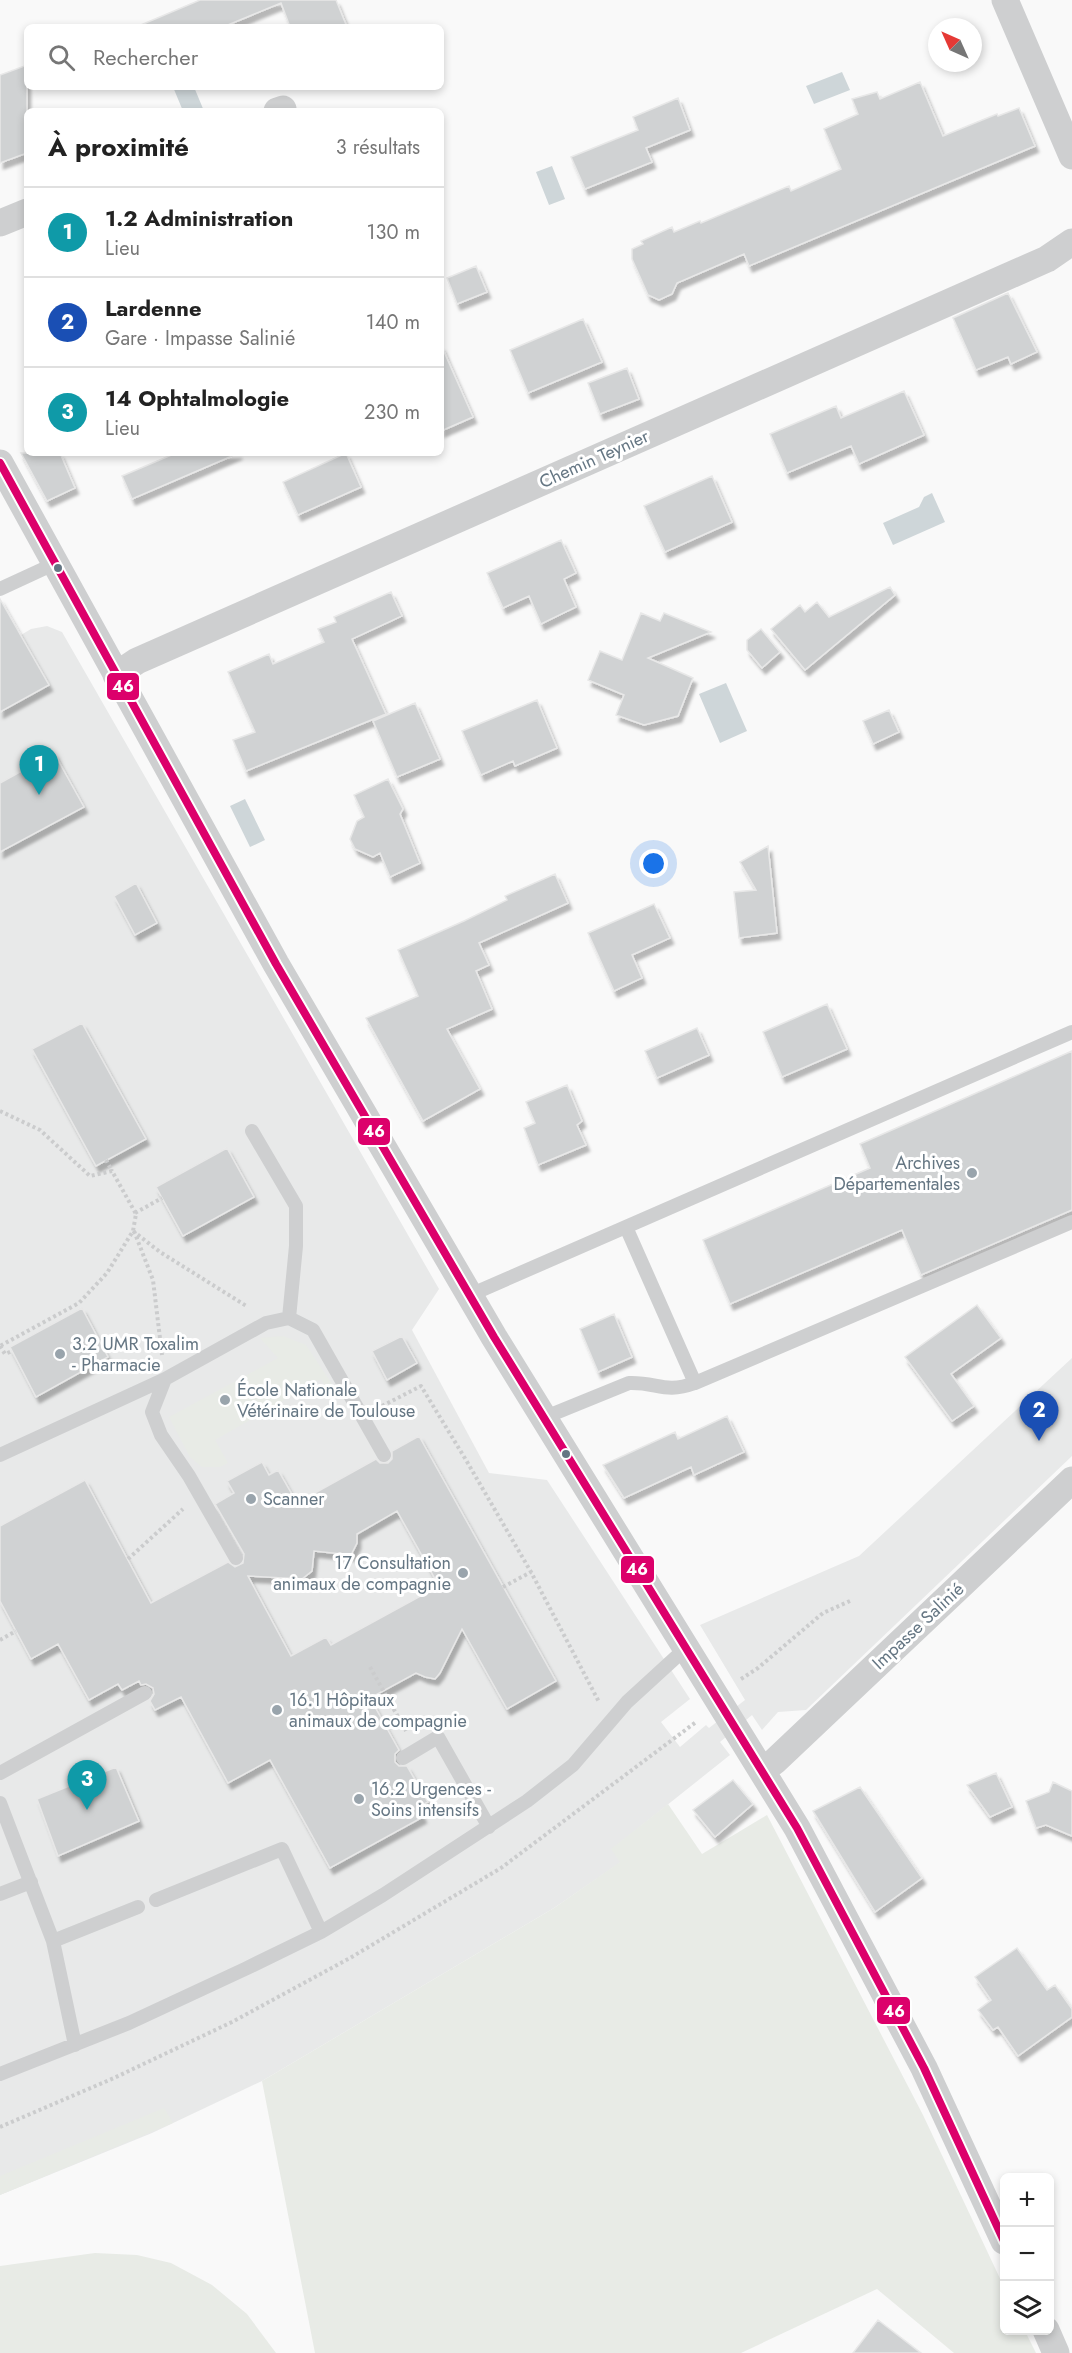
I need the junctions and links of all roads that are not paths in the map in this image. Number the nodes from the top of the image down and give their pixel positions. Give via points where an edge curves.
1 (1005, 0) edge
2 (1072, 156) edge
3 (24, 213) edge
4 (0, 223) edge
5 (1072, 242) edge
6 (0, 463) edge
7 (54, 564) junction
8 (0, 589) edge
9 (116, 675) junction
10 (1072, 1032) edge
11 (252, 1131) dead end
12 (1072, 1221) edge
13 (626, 1227) junction
14 (470, 1295) junction
15 (289, 1318) junction
16 (165, 1379) junction
17 (695, 1383) junction
18 (543, 1418) junction
19 (0, 1455) edge
20 (384, 1455) dead end
21 (1072, 1480) edge
22 (236, 1558) dead end
23 (686, 1648) junction
24 (145, 1693) dead end
25 (403, 1758) dead end
26 (763, 1770) junction
27 (0, 1773) edge
28 (0, 1803) edge
29 (489, 1827) junction
30 (31, 1882) junction
31 (0, 1894) edge
32 (156, 1900) dead end
33 (138, 1907) dead end
34 (321, 1932) junction
35 (53, 1941) junction
36 (75, 2045) junction
37 (0, 2074) edge
38 (1000, 2230) edge
39 (1048, 2335) edge
40 (1056, 2353) edge

1 - 2 street
3 - 4 street
5 - 9 street, Chemin Teynier via 1047,259 137,661
6 - 7 street
7 - 8 lane
7 - 9 street
9 - 14 street via 276,964
10 - 13 lane
11 - 15 lane via 296,1206
12 - 17 lane
13 - 14 lane
13 - 17 lane
14 - 18 street
15 - 16 lane via 266,1323
15 - 20 lane via 313,1330
16 - 19 lane
16 - 22 lane via 152,1412 161,1435
17 - 18 lane via 664,1389 629,1383
18 - 23 street
21 - 26 street, Impasse Salinié
23 - 26 street
23 - 29 lane via 627,1702 573,1765
24 - 27 lane
25 - 29 lane via 438,1737
26 - 38 street via 924,2068
28 - 30 lane
29 - 34 lane
30 - 31 lane
30 - 35 lane
32 - 34 lane via 282,1849
33 - 35 lane
34 - 36 lane
35 - 36 lane
36 - 37 lane
39 - 40 street

